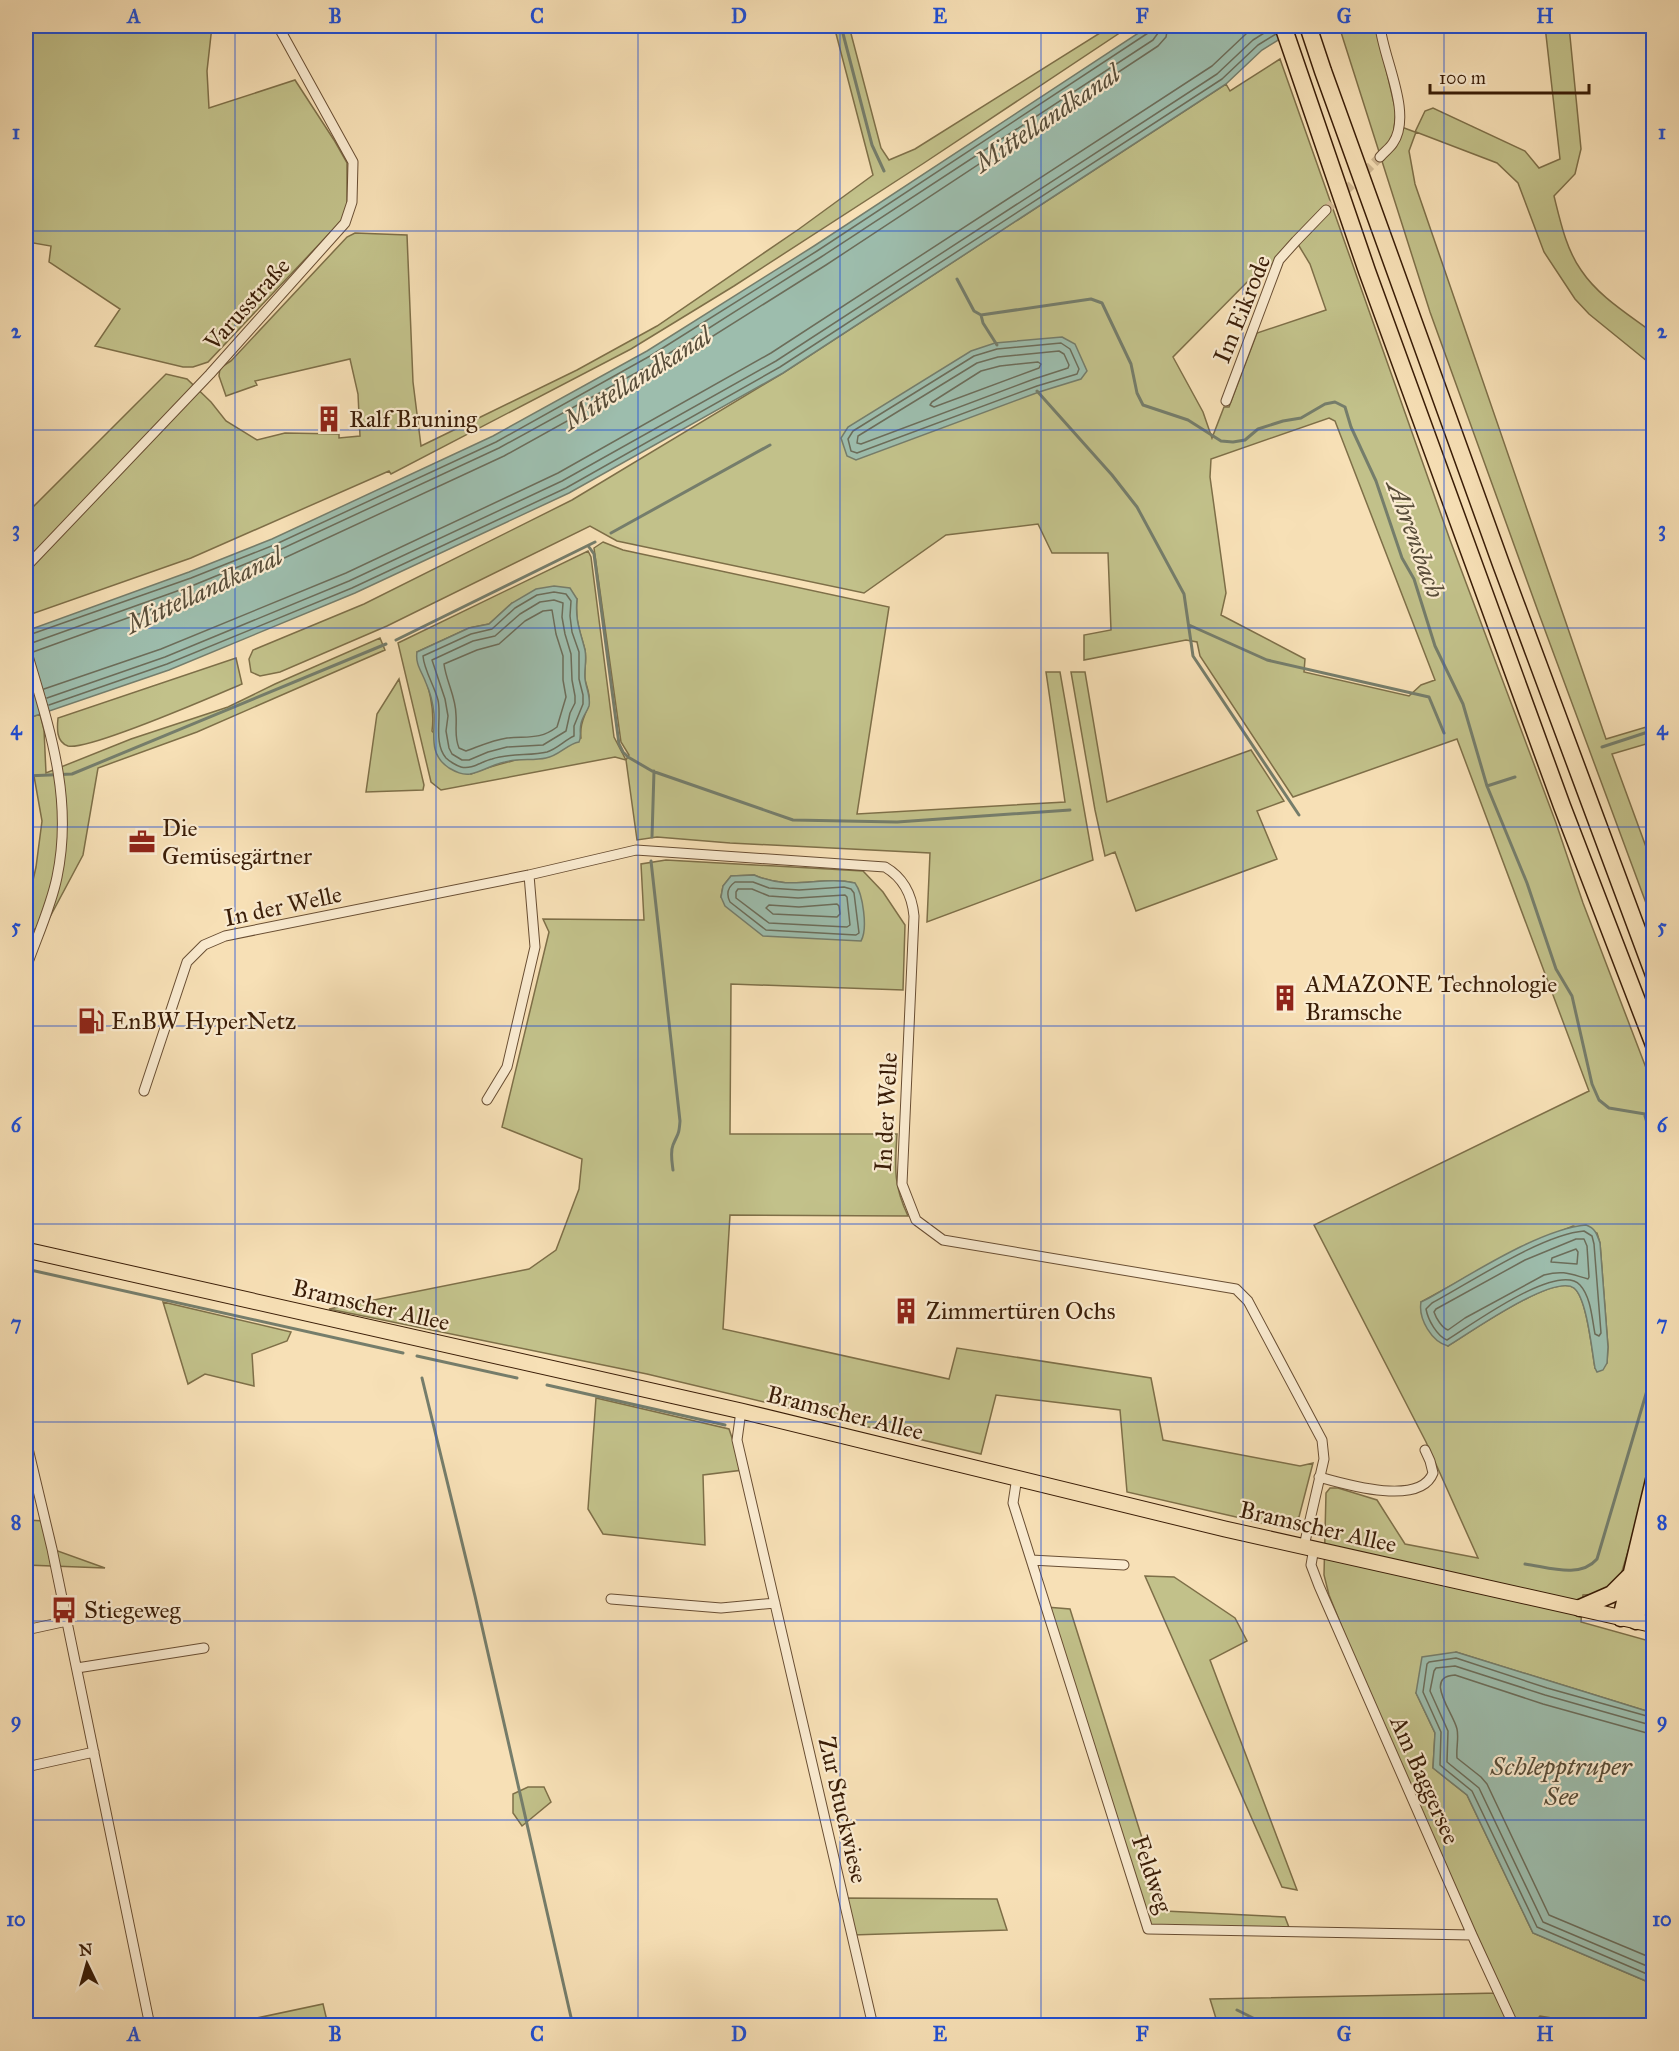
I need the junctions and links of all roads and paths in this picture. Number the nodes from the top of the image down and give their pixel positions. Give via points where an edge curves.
1 (278, 26) edge
2 (1283, 26) edge
3 (1380, 26) edge
4 (1310, 31) edge
5 (1380, 157) tunnel mouth
6 (1326, 210) tunnel mouth
7 (1226, 401) dead end
8 (26, 567) edge
9 (26, 649) edge
10 (529, 875) junction
11 (26, 968) edge
12 (1653, 975) edge
13 (1653, 1045) edge
14 (144, 1091) dead end
15 (487, 1100) dead end
16 (26, 1250) edge
17 (741, 1411) junction
18 (26, 1440) edge
19 (1425, 1450) dead end
20 (1017, 1477) junction
21 (1319, 1477) junction
22 (1653, 1480) edge
23 (1653, 1508) edge
24 (1309, 1547) junction
25 (1031, 1560) junction
26 (1644, 1563) junction
27 (1124, 1565) dead end
28 (1631, 1575) junction
29 (1653, 1592) edge
30 (611, 1599) dead end
31 (775, 1604) junction
32 (1580, 1608) junction
33 (1628, 1620) junction
34 (67, 1621) junction
35 (1653, 1625) edge
36 (26, 1630) edge
37 (204, 1648) dead end
38 (77, 1668) junction
39 (94, 1752) junction
40 (26, 1767) edge
41 (1472, 1935) junction
42 (150, 2025) edge
43 (873, 2025) edge
44 (1514, 2025) edge

1 - 8 street, Varusstraße via 353,162 350,213 210,374
2 - 13 highway via 1396,350
3 - 5 street via 1400,111 1394,143
4 - 12 highway
6 - 7 street, Im Eikrode via 1280,260
9 - 11 street via 50,729 61,783 61,851 56,880
10 - 14 street, In der Welle via 225,936 204,945 187,962
10 - 15 street via 535,947 507,1067
10 - 21 street, In der Welle via 636,850 885,867 895,873 912,898 914,916 902,1184 916,1220 943,1240 1236,1289 1248,1301 1322,1440 1324,1459
16 - 17 main road, Bramscher Allee
17 - 20 main road, Bramscher Allee
17 - 31 street, Zur Stuckwiese via 737,1440
18 - 34 street
19 - 21 street via 1433,1473 1427,1483 1416,1487 1375,1491
20 - 24 main road, Bramscher Allee
20 - 25 street, Feldweg via 1013,1503
21 - 24 street, In der Welle
22 - 28 highway
23 - 26 highway
24 - 32 main road, Bramscher Allee
24 - 41 street, Am Baggersee via 1319,1586
25 - 27 street
25 - 41 street, Feldweg via 1148,1929
26 - 29 highway
26 - 33 highway
28 - 32 highway via 1612,1594
28 - 33 highway
30 - 31 street via 721,1608
31 - 43 street, Zur Stuckwiese
32 - 33 main road, Bramscher Allee
33 - 35 main road, Bramscher Allee
34 - 36 street
34 - 38 street
37 - 38 street
38 - 39 street
39 - 40 street
39 - 42 street
41 - 44 street, Am Baggersee

